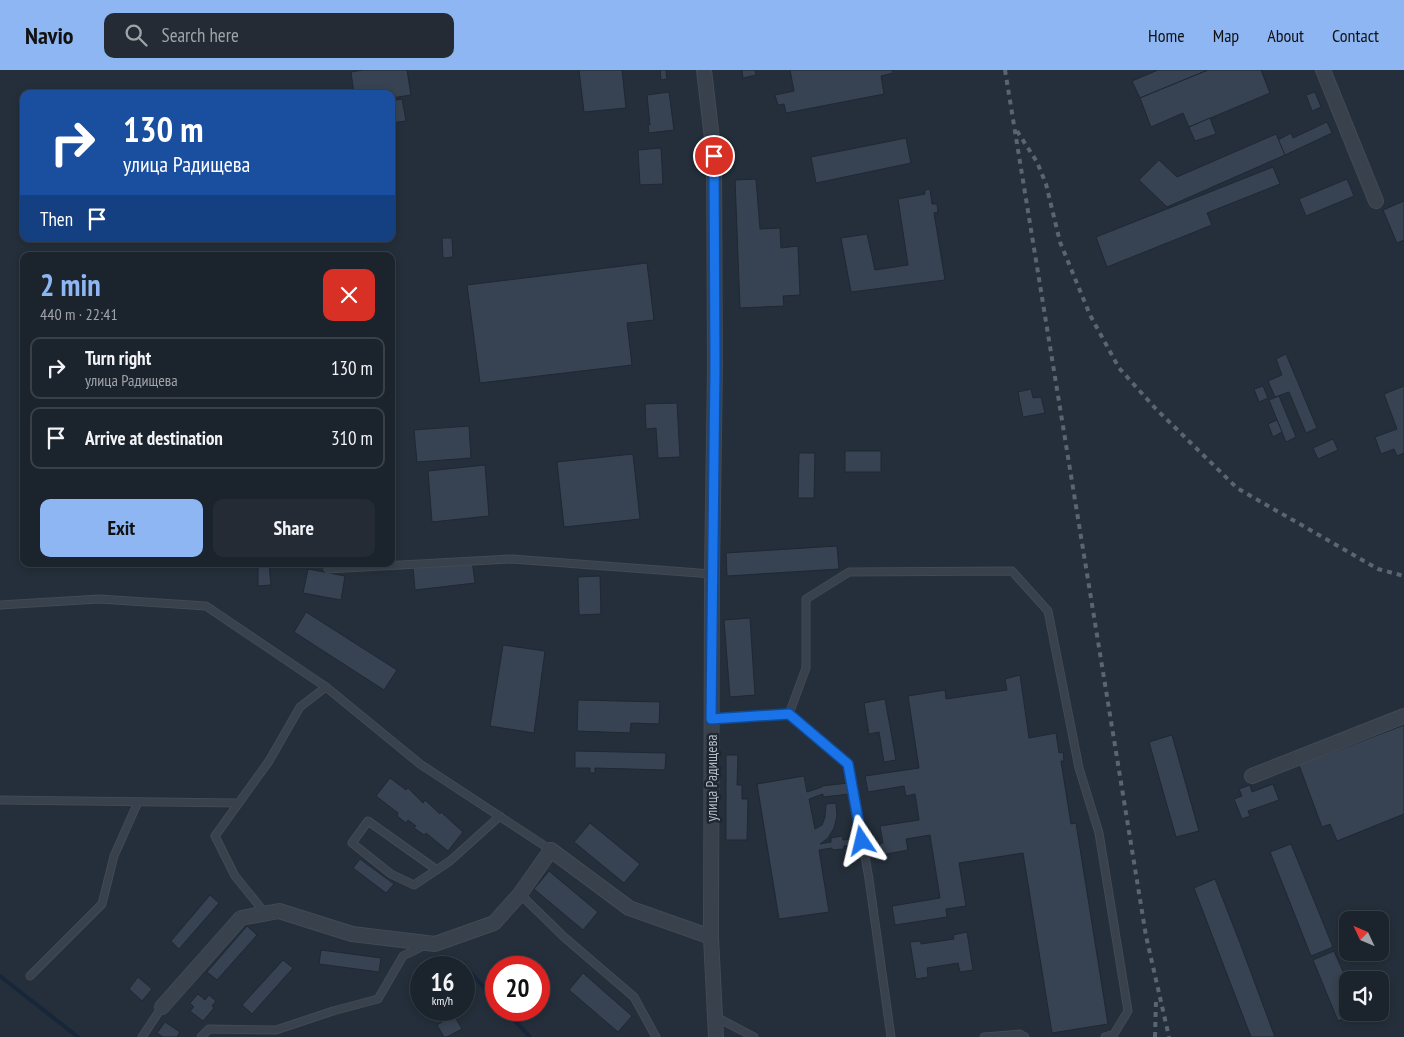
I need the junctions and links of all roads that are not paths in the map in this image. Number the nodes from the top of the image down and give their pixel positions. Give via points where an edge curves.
1 (704, 70) edge
2 (1323, 70) edge
3 (1376, 201) dead end
4 (395, 565) edge
5 (365, 567) edge
6 (328, 569) dead end
7 (712, 574) junction
8 (0, 605) edge
9 (326, 687) junction
10 (789, 714) junction
11 (1404, 716) edge
12 (711, 719) junction
13 (1252, 776) dead end
14 (0, 800) edge
15 (138, 802) junction
16 (238, 803) junction
17 (500, 816) junction
18 (551, 850) junction
19 (437, 870) junction
20 (520, 894) junction
21 (265, 913) junction
22 (711, 937) junction
23 (428, 944) junction
24 (30, 976) dead end
25 (162, 1007) joint
26 (713, 1030) edge
27 (142, 1037) edge
28 (201, 1037) edge
29 (656, 1037) edge
30 (754, 1037) edge
31 (891, 1037) edge
32 (984, 1037) edge
33 (1025, 1037) edge
34 (1105, 1037) edge

1 - 7 street, улица Радищева via 714,156
2 - 3 street
4 - 7 lane via 512,559
5 - 6 lane
7 - 12 street, улица Радищева
8 - 9 lane via 98,599 206,606
9 - 16 lane via 300,707 269,761
9 - 17 lane via 420,764
10 - 12 lane
10 - 31 lane via 848,764 869,879
10 - 34 lane via 806,668 806,599 849,572 1012,571 1048,611 1079,768 1099,833 1128,1011 1114,1034
11 - 13 street
12 - 22 street, улица Радищева
14 - 15 lane
15 - 16 lane
15 - 24 lane via 114,856 102,904
16 - 21 lane via 215,836 235,876
17 - 18 lane
17 - 19 lane
18 - 20 street
18 - 22 street via 629,908
19 - 19 lane via 414,884 391,874 352,843 368,821
20 - 23 street via 494,922
20 - 29 lane via 634,997
21 - 23 street via 279,911 352,934
21 - 25 street via 241,918
22 - 26 street, улица Радищева
23 - 28 lane via 403,956 378,999 276,1030 208,1029
25 - 27 lane
26 - 30 lane
32 - 33 lane via 1020,1034

